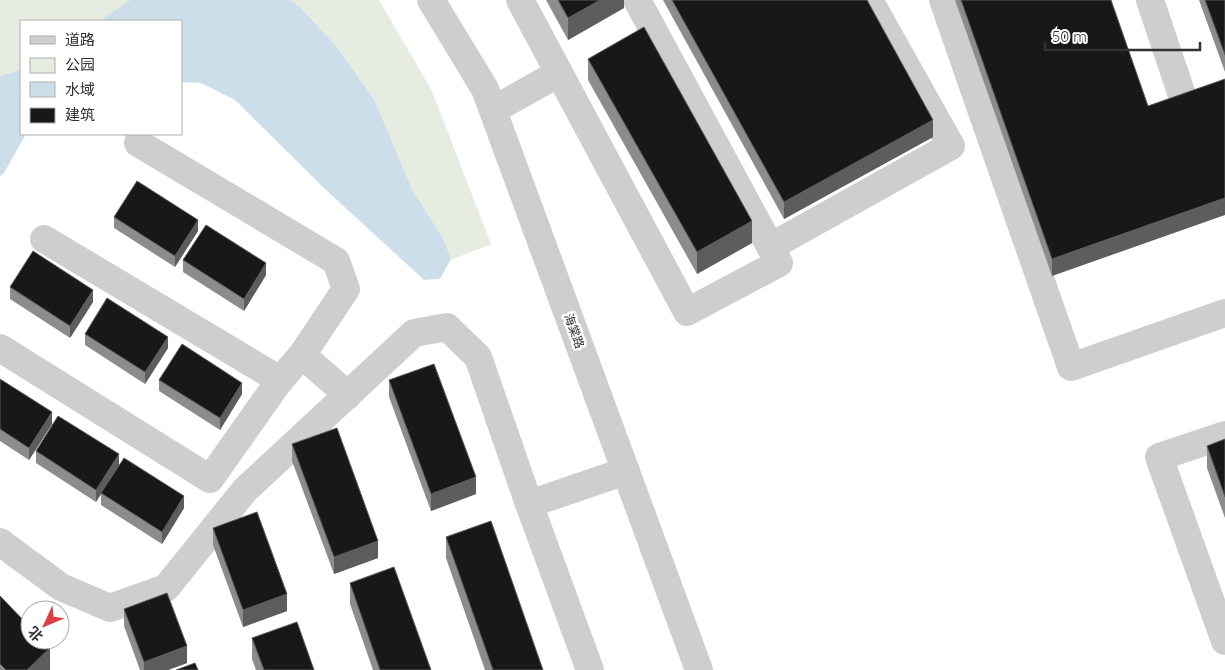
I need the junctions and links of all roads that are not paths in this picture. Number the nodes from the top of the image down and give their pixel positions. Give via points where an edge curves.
1 (431, 0) edge
2 (520, 0) edge
3 (638, 0) edge
4 (869, 0) edge
5 (943, 0) edge
6 (1150, 0) edge
7 (559, 73) junction
8 (1182, 95) edge
9 (493, 110) junction
10 (138, 143) dead end
11 (44, 239) dead end
12 (770, 247) junction
13 (1225, 313) edge
14 (0, 348) edge
15 (302, 355) junction
16 (280, 380) junction
17 (348, 395) junction
18 (1225, 435) edge
19 (626, 471) junction
20 (529, 504) junction
21 (0, 542) edge
22 (1225, 641) edge
23 (590, 670) edge
24 (699, 670) edge

1 - 9 street, 海棠路 via 485,89
2 - 7 street
3 - 12 street
4 - 12 street via 951,146
5 - 13 street via 1071,367
6 - 8 street
7 - 9 street
7 - 12 street via 687,312 779,263
9 - 19 street, 海棠路
10 - 15 street via 336,261 346,289
11 - 16 street
14 - 16 street via 210,479
15 - 16 street
15 - 17 street
17 - 20 street via 414,333 447,328 478,357
17 - 21 street via 245,490 166,588 110,608 61,587
18 - 22 street via 1159,457
19 - 20 street
19 - 24 street, 海棠路
20 - 23 street

